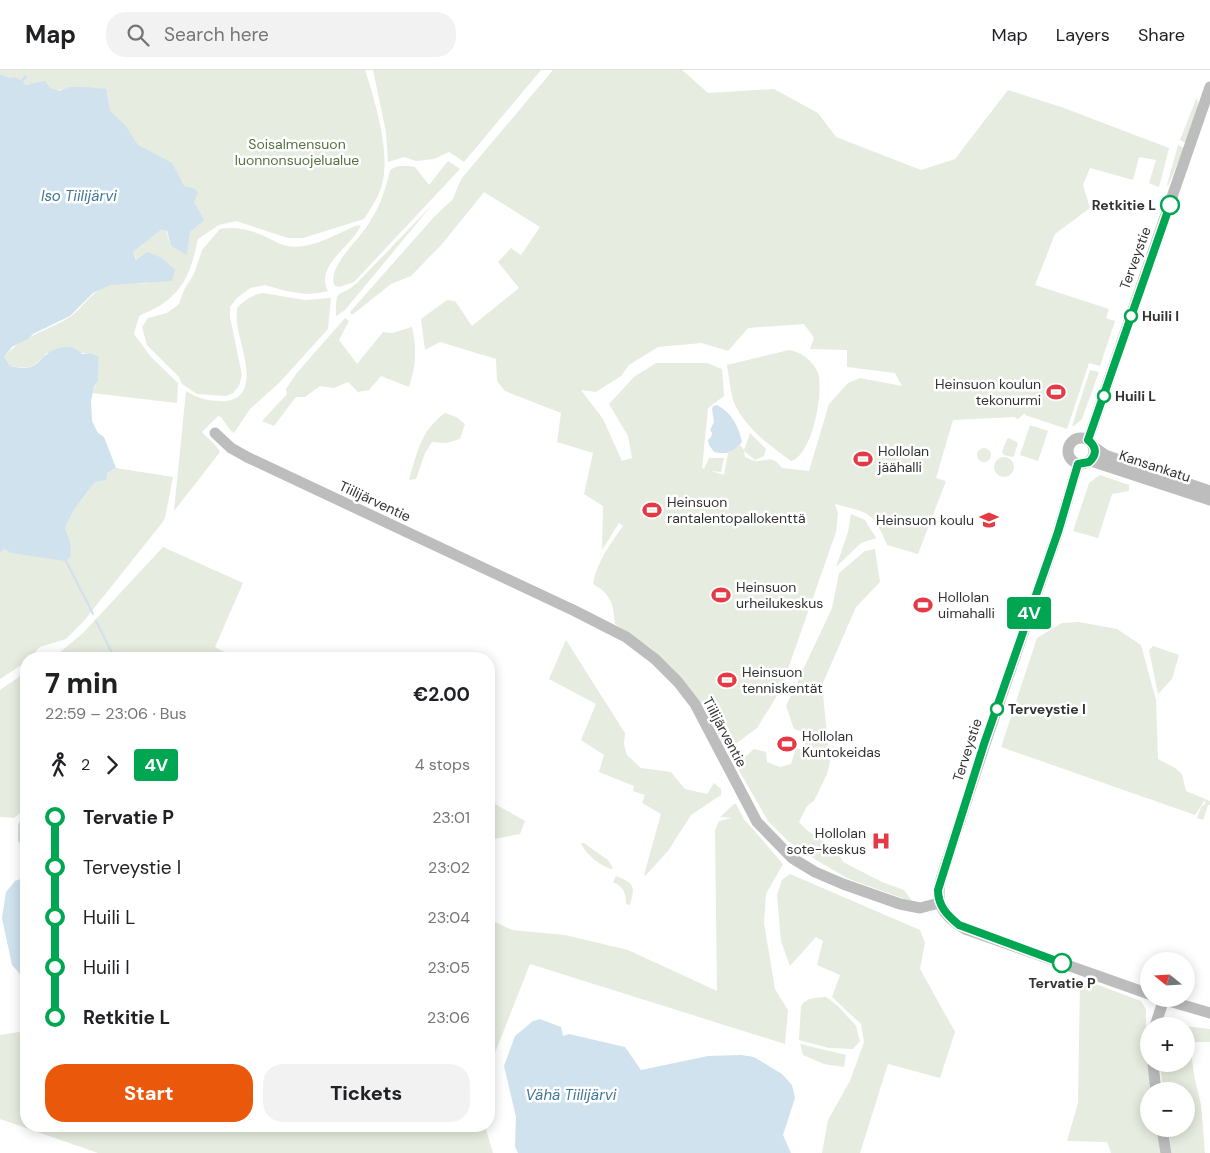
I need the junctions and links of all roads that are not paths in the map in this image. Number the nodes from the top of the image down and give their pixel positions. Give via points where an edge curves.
1 (1210, 87) edge
2 (215, 432) dead end
3 (1091, 443) junction
4 (1091, 461) junction
5 (1078, 464) junction
6 (1210, 491) edge
7 (1210, 500) edge
8 (940, 903) junction
9 (1140, 991) edge
10 (1193, 1008) edge
11 (1210, 1013) edge
12 (1163, 1137) edge
13 (1166, 1153) edge

1 - 3 main road, Terveystie
2 - 8 main road, Tiilijärventie via 231,448 247,457 575,610 626,638 655,659 695,704 757,822 792,858 843,884 900,904 920,908
3 - 4 main road via 1094,456
3 - 5 main road via 1077,438 1069,445 1069,456
3 - 6 main road, Kansankatu via 1105,455
4 - 5 main road
4 - 7 main road, Kansankatu
5 - 8 main road, Terveystie via 942,876 938,890
8 - 9 main road via 948,916 965,929
10 - 11 main road
12 - 13 main road

